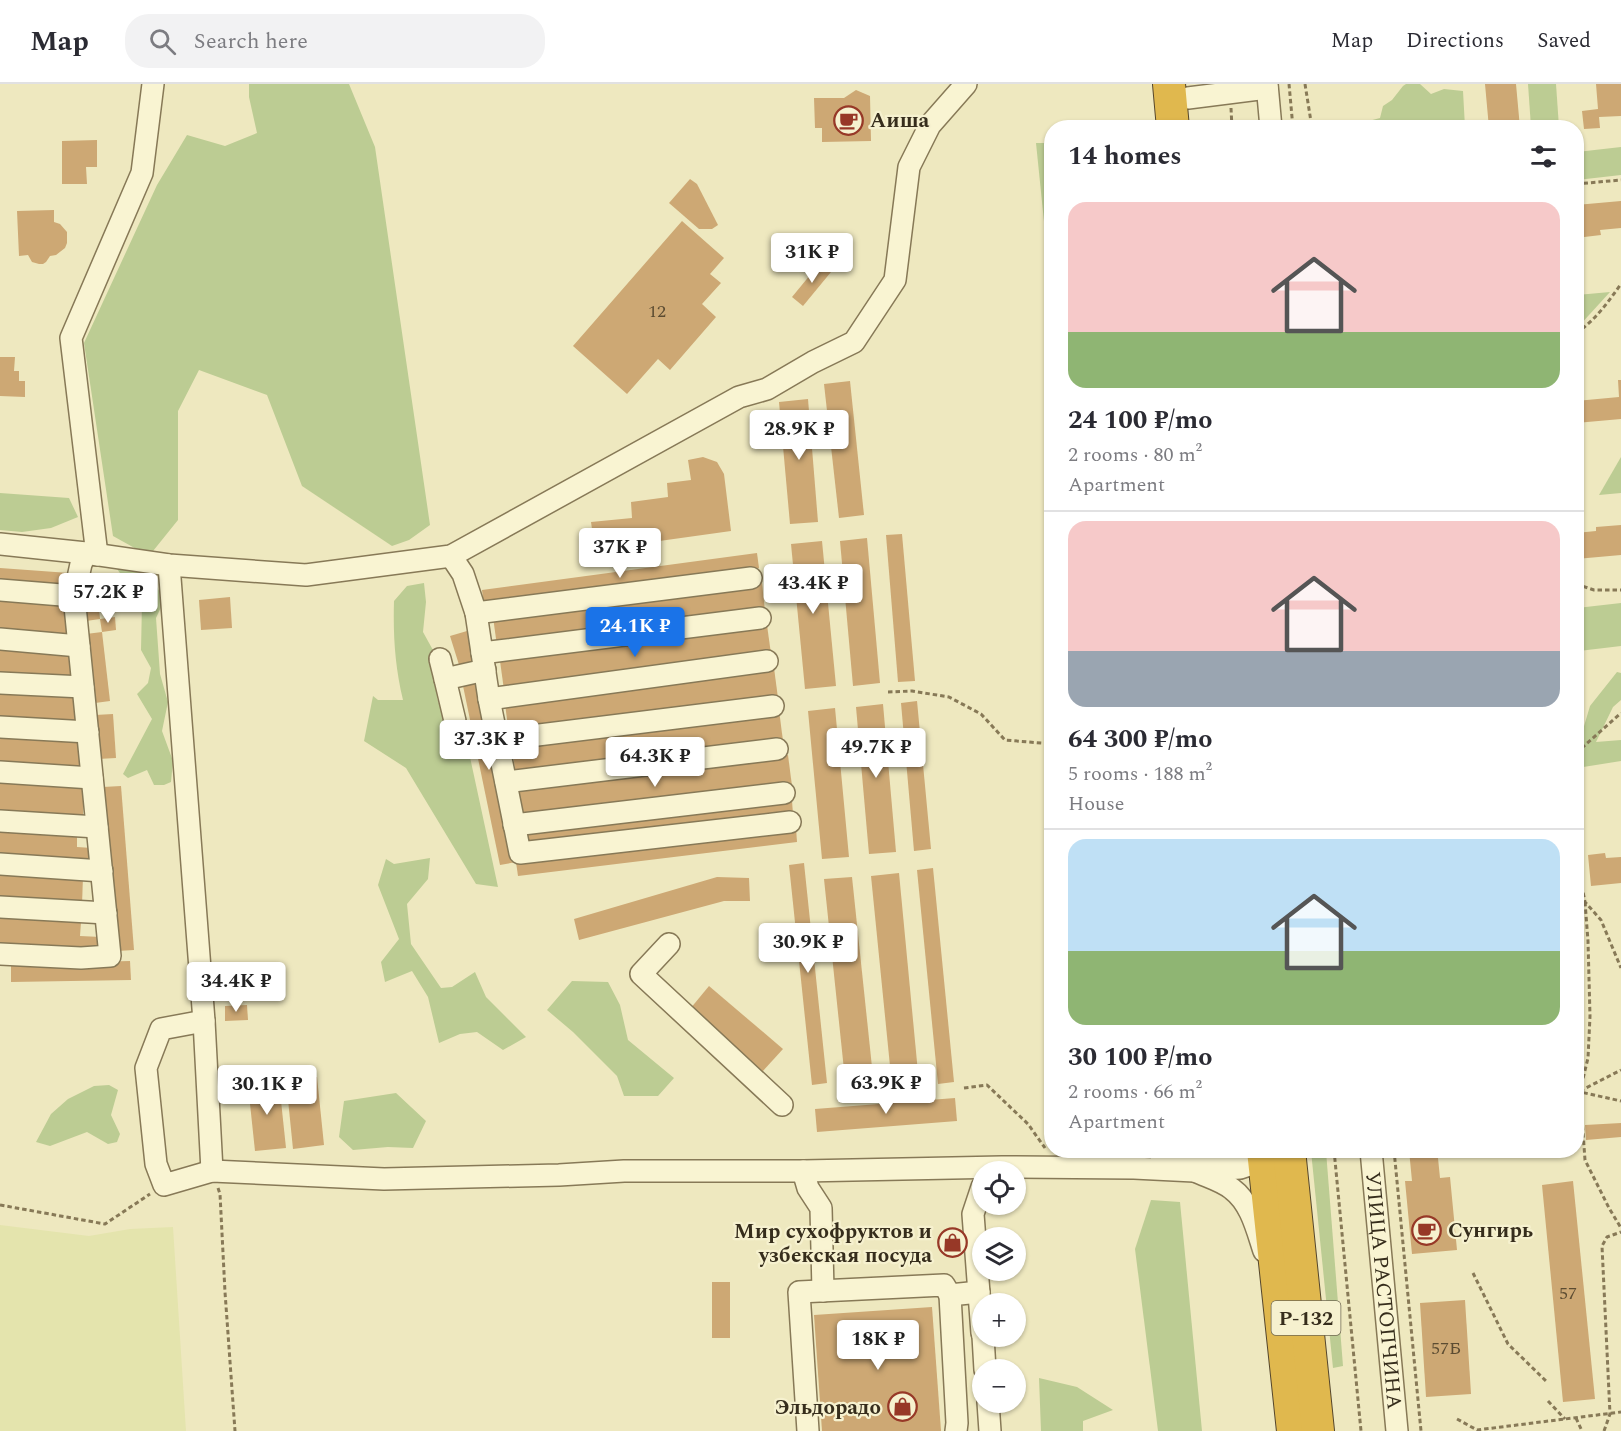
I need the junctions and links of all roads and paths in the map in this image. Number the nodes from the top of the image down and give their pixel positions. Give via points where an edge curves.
1 (153, 84) edge
2 (966, 84) edge
3 (1289, 84) edge
4 (1305, 84) edge
5 (1267, 86) edge
6 (1183, 98) edge
7 (1176, 120) edge
8 (1270, 120) edge
9 (1292, 120) edge
10 (1311, 120) edge
11 (1621, 180) edge
12 (1584, 183) edge
13 (1621, 284) edge
14 (1584, 328) edge
15 (0, 544) edge
16 (92, 554) junction
17 (451, 556) junction
18 (169, 565) junction
19 (751, 578) dead end
20 (1584, 587) edge
21 (0, 590) edge
22 (1621, 590) edge
23 (74, 596) junction
24 (476, 614) junction
25 (760, 618) dead end
26 (0, 639) edge
27 (79, 646) junction
28 (766, 661) dead end
29 (483, 662) junction
30 (0, 683) edge
31 (83, 687) junction
32 (888, 692) dead end
33 (489, 699) junction
34 (773, 706) dead end
35 (1621, 713) edge
36 (455, 721) dead end
37 (0, 727) edge
38 (87, 732) junction
39 (498, 740) junction
40 (1044, 743) edge
41 (1584, 746) edge
42 (777, 749) dead end
43 (0, 772) edge
44 (92, 778) junction
45 (506, 782) junction
46 (784, 793) dead end
47 (0, 821) edge
48 (790, 822) dead end
49 (514, 825) junction
50 (97, 827) junction
51 (0, 864) edge
52 (102, 871) junction
53 (1584, 897) edge
54 (1585, 902) junction
55 (0, 907) edge
56 (106, 913) junction
57 (669, 944) dead end
58 (0, 954) edge
59 (1621, 968) edge
60 (204, 1021) junction
61 (1621, 1070) edge
62 (1584, 1071) edge
63 (964, 1088) dead end
64 (1584, 1088) edge
65 (1584, 1092) edge
66 (1621, 1101) edge
67 (782, 1105) dead end
68 (1044, 1147) edge
69 (1584, 1150) edge
70 (1052, 1158) edge
71 (1263, 1158) edge
72 (1272, 1158) edge
73 (1274, 1158) edge
74 (1335, 1158) edge
75 (1372, 1158) edge
76 (1395, 1158) edge
77 (1196, 1159) edge
78 (962, 1168) junction
79 (972, 1168) edge
80 (1059, 1168) junction
81 (1026, 1169) edge
82 (212, 1171) junction
83 (803, 1172) junction
84 (164, 1185) junction
85 (0, 1205) edge
86 (972, 1206) edge
87 (973, 1215) edge
88 (1621, 1230) edge
89 (1473, 1273) dead end
90 (1278, 1290) junction
91 (823, 1291) junction
92 (979, 1292) joint
93 (950, 1295) junction
94 (1546, 1382) dead end
95 (1548, 1401) dead end
96 (1621, 1412) edge
97 (989, 1413) edge
98 (1610, 1414) junction
99 (1576, 1418) junction
100 (1457, 1419) dead end
101 (1566, 1419) junction
102 (235, 1431) edge
103 (808, 1431) edge
104 (956, 1431) edge
105 (990, 1431) edge
106 (1293, 1431) edge
107 (1318, 1431) edge
108 (1360, 1431) edge
109 (1397, 1431) edge
110 (1421, 1431) edge
111 (1582, 1431) edge
112 (1604, 1431) edge

1 - 16 street via 142,172 71,338
2 - 17 street via 930,125 909,167 895,280 854,342 767,388 739,397
3 - 9 path
4 - 10 path
5 - 6 street
5 - 8 street
6 - 7 highway
11 - 12 path
13 - 14 path
15 - 16 street
16 - 18 street
16 - 23 street via 81,564
17 - 18 street via 306,575
17 - 24 street via 463,574
18 - 60 street
19 - 24 street
20 - 22 path
21 - 23 street
23 - 27 street
24 - 29 street
25 - 29 street
26 - 27 street
27 - 31 street
28 - 33 street
29 - 33 street
29 - 36 street via 442,669
30 - 31 street
31 - 38 street
32 - 40 path via 949,697 981,714 1005,740
33 - 39 street
34 - 39 street
35 - 41 path
37 - 38 street
38 - 44 street
39 - 45 street
42 - 45 street
43 - 44 street
44 - 50 street
45 - 49 street
46 - 49 street
47 - 50 street
48 - 49 street via 520,853
50 - 52 street
51 - 52 street
52 - 56 street
53 - 54 path
54 - 59 path via 1601,920
54 - 62 path via 1590,1016
55 - 56 street
56 - 58 street via 110,956
57 - 67 street via 641,974
60 - 82 street
60 - 84 street via 161,1029 146,1068 156,1164
61 - 64 path
63 - 68 path via 987,1085 1028,1124
65 - 66 path
69 - 88 path via 1585,1160
70 - 80 path
71 - 77 street via 1240,1168
72 - 90 highway, Р-132
73 - 107 highway, Р-132 via 1294,1204
74 - 108 path
75 - 109 street, УЛИЦА РАСТОПЧИНА
76 - 110 path
77 - 80 street via 1134,1168
77 - 90 street via 1245,1203
78 - 79 street
78 - 83 street
78 - 86 street via 969,1181
80 - 81 street
82 - 83 street via 384,1179 624,1170
82 - 84 street
82 - 102 path via 220,1194
83 - 91 street via 821,1208
84 - 85 path via 105,1224
87 - 92 street
88 - 98 path via 1607,1237 1602,1246
89 - 94 path via 1508,1344
90 - 106 highway, Р-132
91 - 93 street via 944,1285
91 - 103 street via 799,1292
92 - 93 street
93 - 104 street
95 - 101 path
96 - 98 path
97 - 105 street
98 - 99 path
98 - 112 path
99 - 101 path
99 - 111 path
100 - 101 path via 1477,1430

